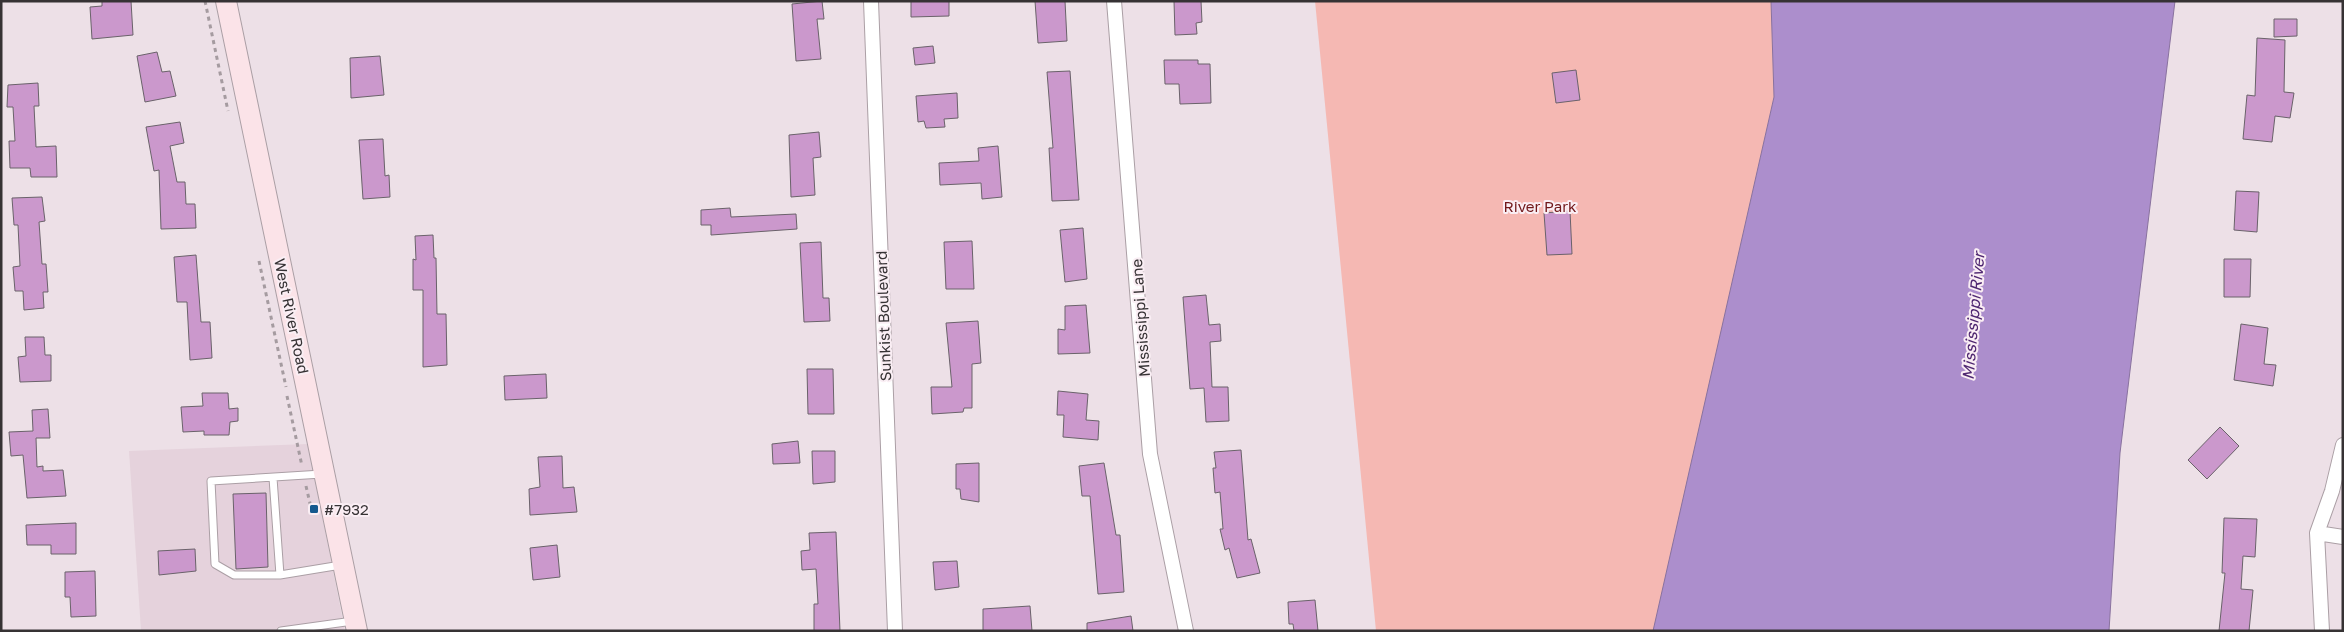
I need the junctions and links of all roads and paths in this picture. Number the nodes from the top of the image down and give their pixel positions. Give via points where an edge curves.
1 (205, 1) edge
2 (226, 1) edge
3 (871, 1) edge
4 (1114, 1) edge
5 (229, 116) dead end
6 (259, 257) dead end
7 (2343, 444) edge
8 (325, 474) junction
9 (304, 476) junction
10 (273, 478) junction
11 (314, 522) dead end
12 (2317, 533) junction
13 (2343, 537) edge
14 (344, 564) junction
15 (280, 575) junction
16 (356, 626) edge
17 (281, 631) edge
18 (895, 631) edge
19 (1186, 631) edge
20 (2322, 631) edge

1 - 5 path
2 - 8 street, West River Road
3 - 18 street, Sunkist Boulevard
4 - 19 street, Mississippi Lane via 1150,454
6 - 9 path
7 - 12 street via 2332,491
8 - 9 lane
8 - 14 street, West River Road
9 - 10 lane
9 - 11 path
10 - 15 lane
10 - 15 lane via 211,481 215,564 234,575
12 - 13 street
12 - 20 street
14 - 15 lane
14 - 16 street, West River Road
16 - 17 lane

